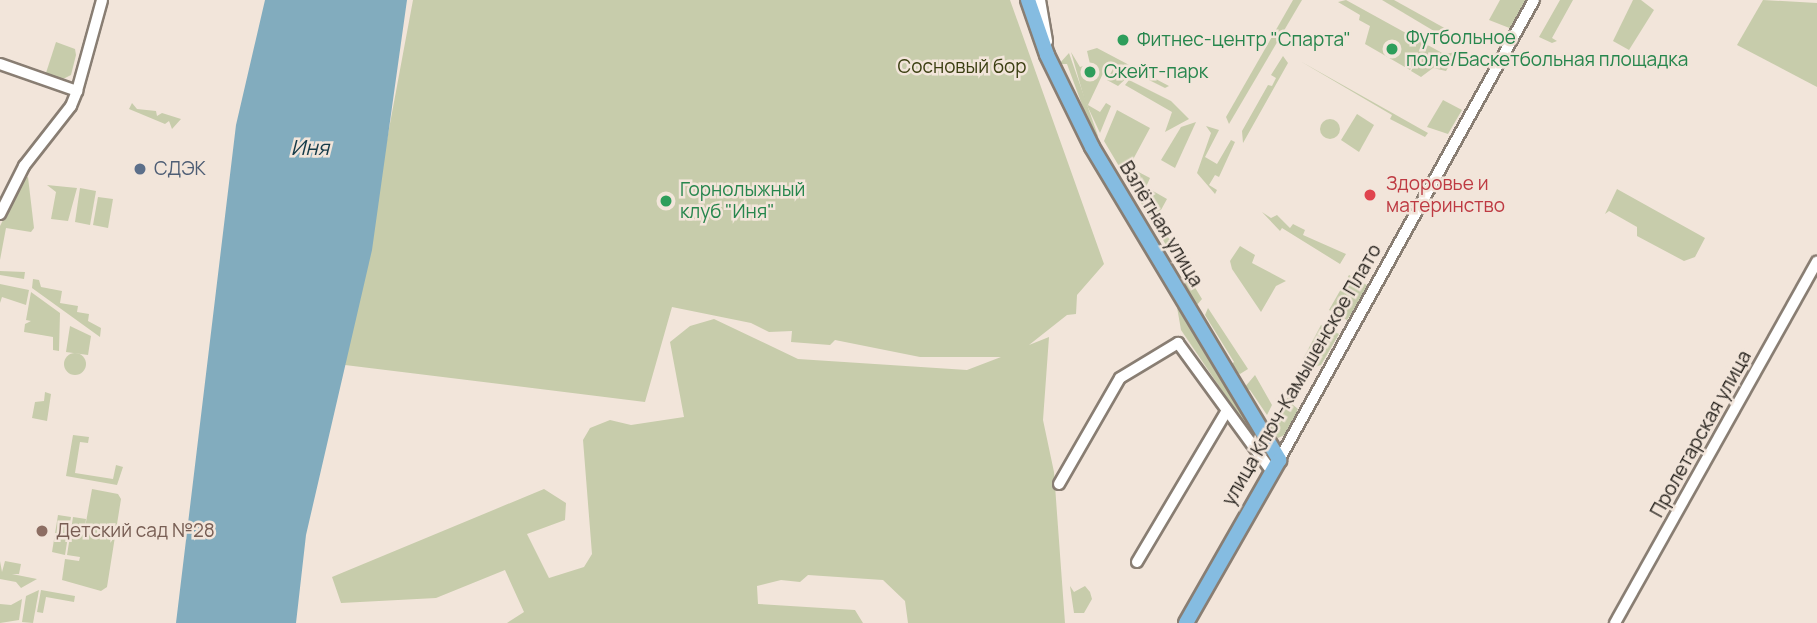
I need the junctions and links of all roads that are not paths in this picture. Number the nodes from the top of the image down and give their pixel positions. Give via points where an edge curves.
1 (102, 0) edge
2 (1028, 0) edge
3 (1040, 0) edge
4 (1534, 0) edge
5 (1047, 55) junction
6 (0, 64) edge
7 (77, 91) junction
8 (0, 214) edge
9 (1817, 262) edge
10 (1226, 412) junction
11 (1266, 435) junction
12 (1292, 438) junction
13 (1275, 466) junction
14 (1059, 484) dead end
15 (1137, 562) dead end
16 (1186, 623) edge
17 (1615, 623) edge

1 - 7 street
2 - 5 main road, Взлётная улица
3 - 5 street
4 - 12 street, улица Ключ-Камышенское Плато
5 - 11 main road, Взлётная улица via 1092,147
6 - 7 street
7 - 8 street via 71,106 24,166
9 - 17 street, Пролетарская улица
10 - 13 street
10 - 14 street via 1184,345 1173,344 1120,378
10 - 15 street
11 - 12 street via 1279,443
11 - 13 main road, Взлётная улица
12 - 13 street, улица Ключ-Камышенское Плато
13 - 16 main road, улица Ключ-Камышенское Плато

